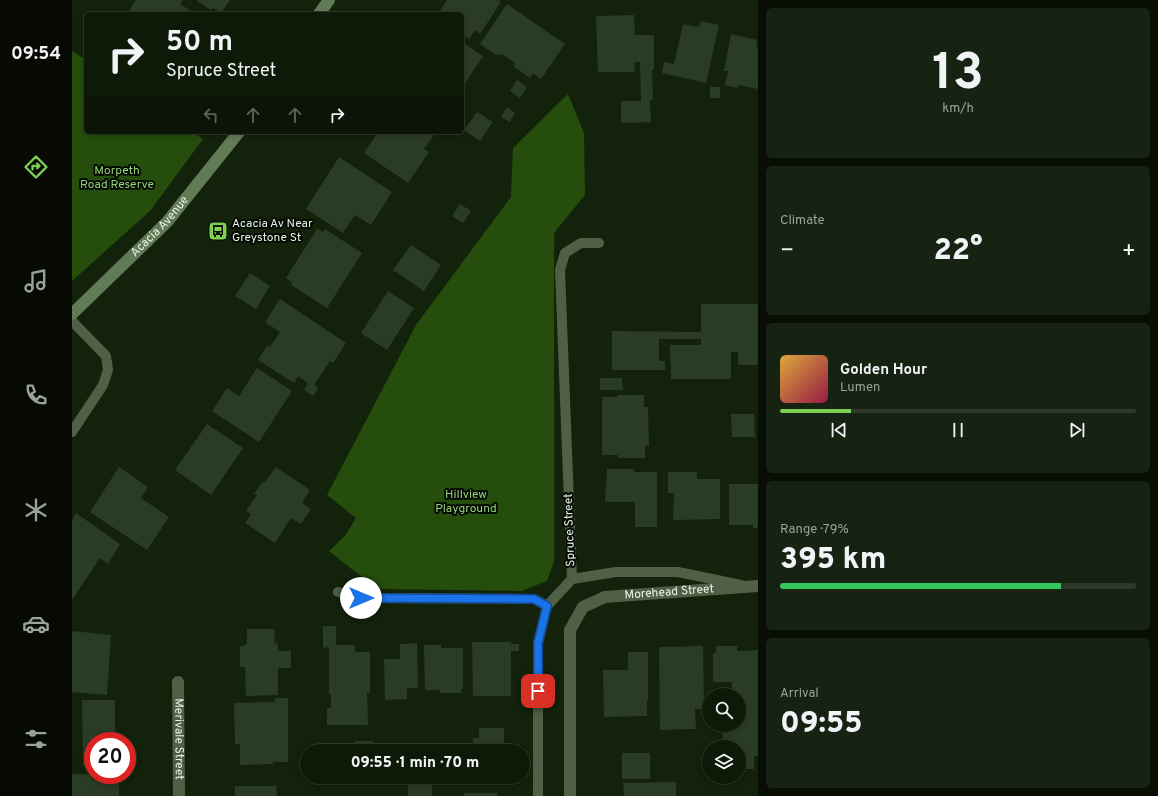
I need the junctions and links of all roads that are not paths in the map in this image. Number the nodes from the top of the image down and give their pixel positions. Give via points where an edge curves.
1 (329, 0) edge
2 (320, 12) edge
3 (237, 134) edge
4 (599, 243) dead end
5 (72, 314) edge
6 (72, 321) edge
7 (72, 432) edge
8 (572, 579) junction
9 (753, 586) edge
10 (338, 592) dead end
11 (547, 606) junction
12 (178, 682) dead end
13 (179, 796) edge
14 (538, 796) edge
15 (570, 796) edge

1 - 2 street
3 - 5 street, Acacia Avenue via 168,222
4 - 8 lane, Spruce Street via 581,243 565,253 560,270
6 - 7 lane via 106,356 108,370 103,385
8 - 9 lane via 616,572 678,572
8 - 11 lane, Spruce Street
9 - 15 street, Morehead Street via 605,598 583,607 570,630
10 - 11 lane via 361,598 534,599
11 - 14 lane, Spruce Street via 538,643
12 - 13 street, Merivale Street

